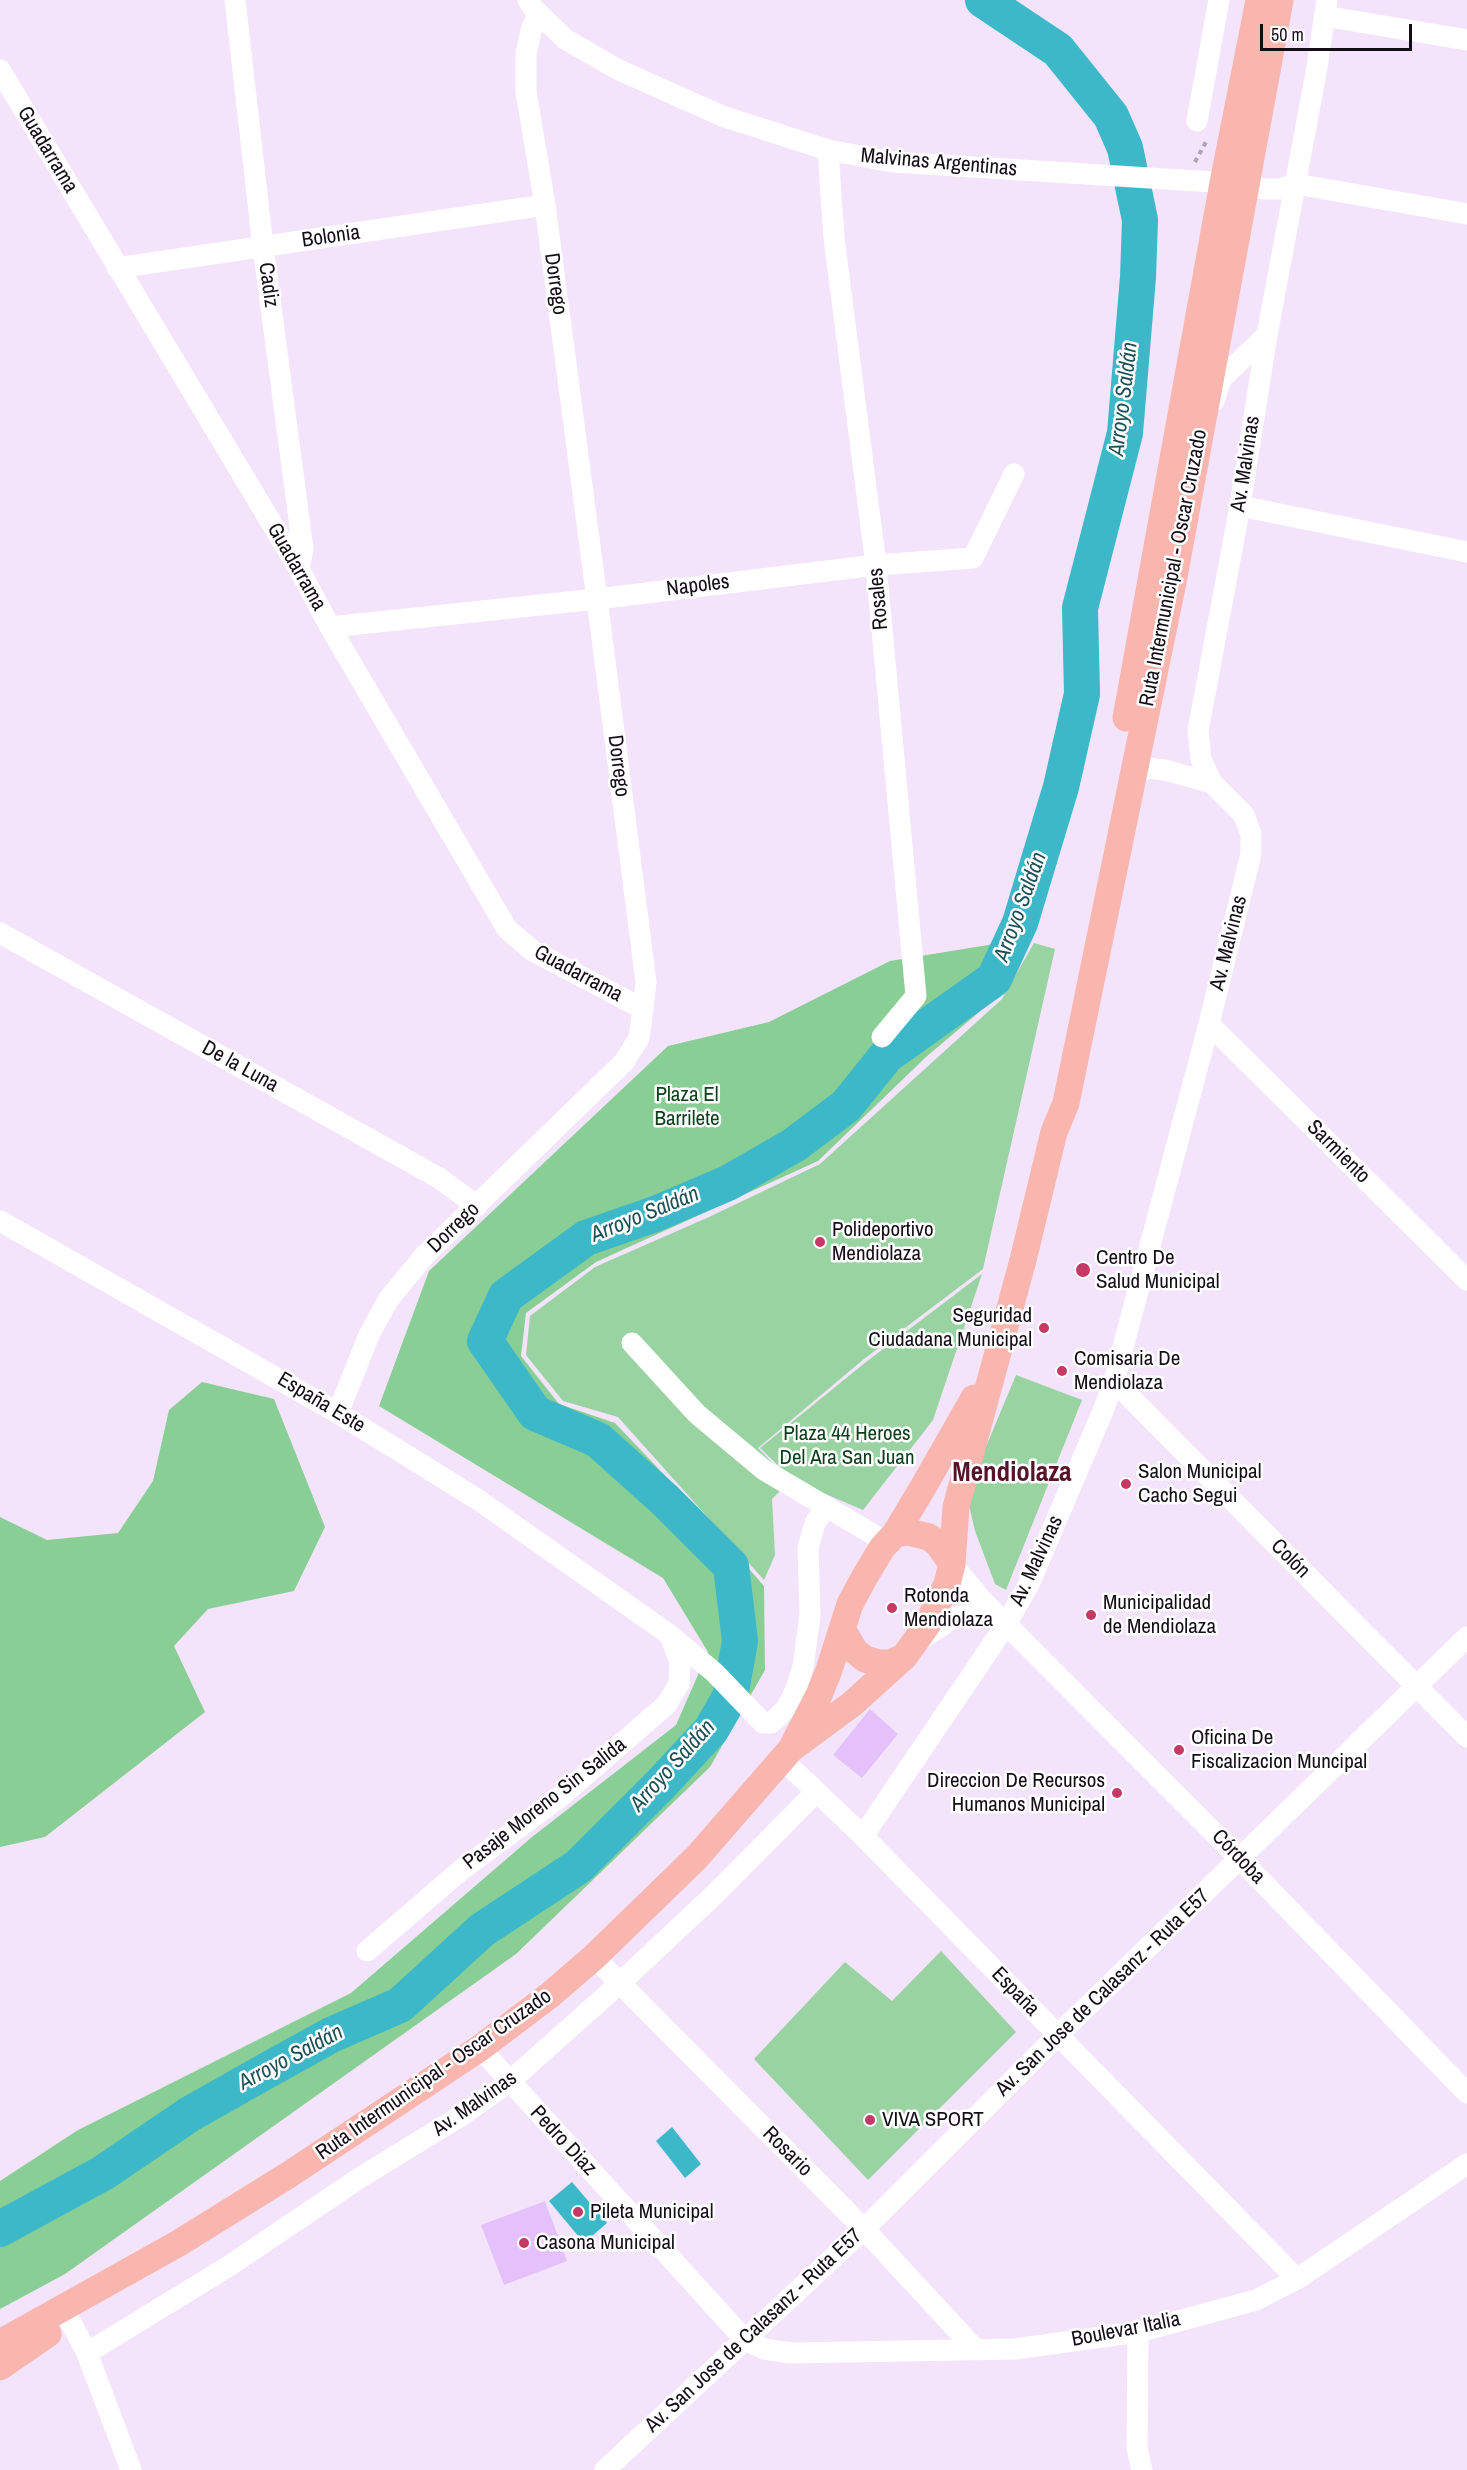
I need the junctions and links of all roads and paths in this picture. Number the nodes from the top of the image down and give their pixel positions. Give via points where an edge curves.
1 (235, 0) edge
2 (1219, 0) edge
3 (1259, 0) edge
4 (1280, 0) edge
5 (534, 7) edge
6 (1325, 8) edge
7 (1467, 40) edge
8 (0, 70) edge
9 (1197, 121) dead end
10 (828, 150) junction
11 (1235, 183) junction
12 (1296, 184) junction
13 (545, 205) junction
14 (1467, 214) edge
15 (263, 247) junction
16 (117, 268) junction
17 (1267, 335) junction
18 (1014, 474) dead end
19 (1240, 506) junction
20 (1467, 552) edge
21 (876, 565) junction
22 (299, 569) junction
23 (1174, 576) junction
24 (597, 599) junction
25 (330, 627) junction
26 (1133, 775) junction
27 (1212, 783) junction
28 (0, 933) edge
29 (643, 1009) junction
30 (1209, 1024) junction
31 (882, 1037) dead end
32 (1054, 1132) junction
33 (477, 1206) junction
34 (0, 1221) edge
35 (1467, 1280) edge
36 (632, 1343) dead end
37 (996, 1356) junction
38 (1114, 1381) junction
39 (338, 1413) junction
40 (826, 1507) junction
41 (891, 1538) junction
42 (952, 1564) junction
43 (1007, 1623) junction
44 (842, 1629) junction
45 (670, 1635) junction
46 (1467, 1637) edge
47 (910, 1651) junction
48 (1416, 1686) junction
49 (1467, 1737) edge
50 (786, 1754) junction
51 (815, 1793) junction
52 (863, 1836) junction
53 (1240, 1859) junction
54 (367, 1952) dead end
55 (594, 1958) junction
56 (620, 1984) junction
57 (1057, 2036) junction
58 (480, 2048) junction
59 (509, 2082) junction
60 (1467, 2093) edge
61 (1467, 2164) edge
62 (864, 2229) junction
63 (179, 2243) junction
64 (1297, 2279) junction
65 (69, 2319) junction
66 (1137, 2331) junction
67 (745, 2340) junction
68 (0, 2343) edge
69 (976, 2350) junction
70 (87, 2353) junction
71 (0, 2367) edge
72 (131, 2470) edge
73 (605, 2470) edge
74 (1142, 2470) edge

1 - 15 street, Cadiz
2 - 9 street
3 - 11 main road, Ruta Intermunicipal - Oscar Cruzado
4 - 11 main road, Ruta Intermunicipal - Oscar Cruzado
5 - 10 street, Malvinas Argentinas via 565,39 617,69 722,116
5 - 13 street, Dorrego via 526,53 526,92
6 - 7 street
6 - 12 street, Av. Malvinas
8 - 16 street, Guadarrama
10 - 11 street, Malvinas Argentinas via 893,162
10 - 21 street, Rosales via 834,238
11 - 12 street, Malvinas Argentinas via 1263,189
11 - 23 main road, Ruta Intermunicipal - Oscar Cruzado via 1196,457
11 - 32 main road, Ruta Intermunicipal - Oscar Cruzado via 1055,1101
12 - 14 street, Malvinas Argentinas
12 - 17 street, Av. Malvinas
13 - 15 street, Bolonia
13 - 24 street, Dorrego
15 - 16 street, Bolonia
15 - 22 street, Cadiz via 303,549
16 - 22 street, Guadarrama
17 - 19 street, Av. Malvinas
17 - 23 street via 1221,379 1187,536
18 - 21 street, Napoles via 973,558
19 - 20 street
19 - 27 street, Av. Malvinas via 1198,731 1201,759
21 - 24 street, Napoles
21 - 31 street, Rosales via 916,996
22 - 25 street, Guadarrama
23 - 26 main road, Ruta Intermunicipal - Oscar Cruzado
24 - 25 street, Napoles
24 - 29 street, Dorrego via 646,982
25 - 29 street, Guadarrama via 507,930 532,951
26 - 27 street via 1147,768
26 - 32 main road, Ruta Intermunicipal - Oscar Cruzado via 1066,1102
27 - 30 street, Av. Malvinas via 1244,815 1251,834 1251,854
28 - 33 street, De la Luna via 439,1178
29 - 33 street, Dorrego via 639,1038 624,1062
30 - 35 street, Sarmiento
30 - 38 street, Av. Malvinas
32 - 37 main road, Ruta Intermunicipal - Oscar Cruzado
33 - 39 street, Dorrego via 424,1257 388,1300 369,1335
34 - 39 street, España Este
36 - 40 street via 705,1421 764,1470
37 - 41 main road, Ruta Intermunicipal - Oscar Cruzado
37 - 42 main road, Ruta Intermunicipal - Oscar Cruzado via 956,1507
38 - 43 street, Av. Malvinas via 1029,1584
38 - 48 street, Colón
39 - 45 street, España Este via 477,1499
40 - 41 street
40 - 45 street, España Este via 815,1523 808,1548 808,1645 796,1689 786,1709 771,1723 764,1723 715,1673
41 - 42 main road via 908,1532 929,1537
41 - 44 main road, Ruta Intermunicipal - Oscar Cruzado via 850,1604
42 - 43 street, Córdoba
42 - 47 main road, Ruta Intermunicipal - Oscar Cruzado via 939,1603
43 - 47 street via 985,1616 955,1617
43 - 52 street, Av. Malvinas
43 - 53 street, Córdoba
44 - 47 main road via 851,1646 865,1659 890,1663
44 - 50 main road, Ruta Intermunicipal - Oscar Cruzado via 819,1695
45 - 54 street, Pasaje Moreno Sin Salida via 680,1662 679,1684 666,1705 560,1797 460,1871
46 - 48 street, Av. San Jose de Calasanz - Ruta E57
47 - 50 main road, Ruta Intermunicipal - Oscar Cruzado via 852,1704
48 - 49 street, Colón
48 - 53 street, Av. San Jose de Calasanz - Ruta E57
50 - 51 street, España
50 - 55 main road, Ruta Intermunicipal - Oscar Cruzado via 697,1857
51 - 52 street, España
51 - 56 street, Av. Malvinas
52 - 57 street, España
53 - 57 street, Av. San Jose de Calasanz - Ruta E57
53 - 60 street, Córdoba
55 - 56 street, Rosario
55 - 58 main road, Ruta Intermunicipal - Oscar Cruzado
56 - 59 street, Av. Malvinas
56 - 62 street, Rosario
57 - 62 street, Av. San Jose de Calasanz - Ruta E57
57 - 64 street, España
58 - 59 street, Pedro Diaz
58 - 63 main road, Ruta Intermunicipal - Oscar Cruzado
59 - 67 street, Pedro Diaz
59 - 70 street, Av. Malvinas via 229,2266
61 - 64 street, Boulevar Italia
62 - 67 street, Av. San Jose de Calasanz - Ruta E57
62 - 69 street, Rosario
63 - 65 main road, Ruta Intermunicipal - Oscar Cruzado
63 - 68 main road, Ruta Intermunicipal - Oscar Cruzado
64 - 66 street, Boulevar Italia via 1256,2301
65 - 70 street
65 - 71 main road, Ruta Intermunicipal - Oscar Cruzado
66 - 69 street, Boulevar Italia via 1015,2349
66 - 74 street via 1137,2448
67 - 69 street, Boulevar Italia via 764,2349 791,2353
67 - 73 street, Av. San Jose de Calasanz - Ruta E57
70 - 72 street

